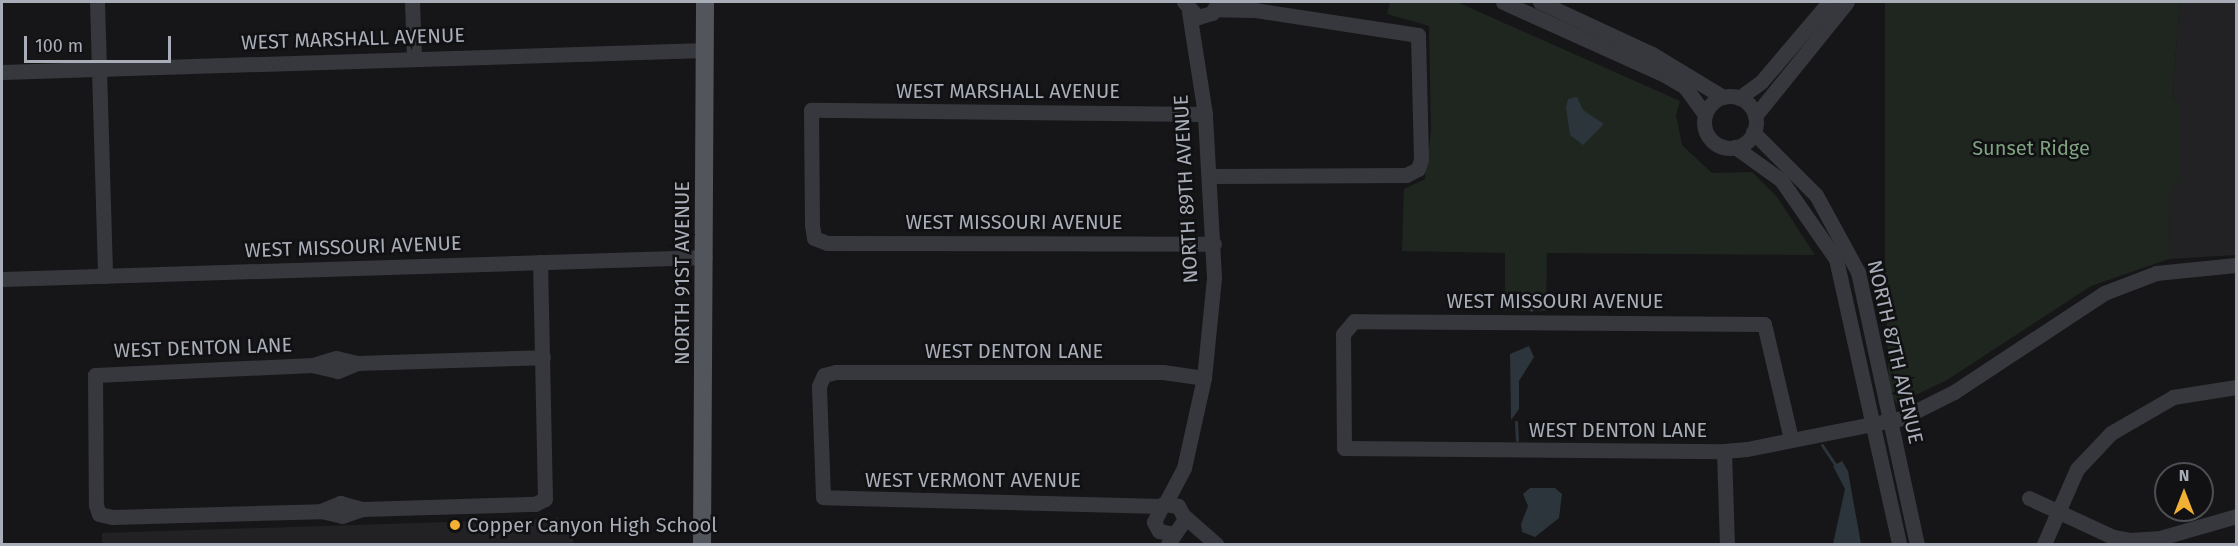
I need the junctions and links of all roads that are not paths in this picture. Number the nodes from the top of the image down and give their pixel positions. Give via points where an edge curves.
1 (97, 2) edge
2 (412, 2) edge
3 (705, 2) edge
4 (1239, 2) edge
5 (1503, 2) edge
6 (1540, 2) edge
7 (1829, 2) edge
8 (1847, 2) edge
9 (1184, 6) edge
10 (1214, 9) edge
11 (1254, 10) junction
12 (705, 50) junction
13 (1198, 50) junction
14 (414, 57) junction
15 (99, 69) junction
16 (2, 72) edge
17 (1723, 97) junction
18 (1739, 98) junction
19 (1205, 114) junction
20 (1704, 115) junction
21 (1755, 116) junction
22 (1754, 132) junction
23 (1735, 147) junction
24 (1210, 176) junction
25 (813, 238) joint
26 (1214, 244) junction
27 (705, 257) junction
28 (540, 262) junction
29 (2236, 265) edge
30 (105, 276) junction
31 (2, 279) edge
32 (543, 357) junction
33 (1204, 378) junction
34 (2236, 387) edge
35 (1881, 422) junction
36 (1791, 439) junction
37 (1344, 448) joint
38 (1724, 451) junction
39 (1184, 468) junction
40 (823, 497) joint
41 (2029, 498) dead end
42 (1122, 503) junction
43 (1163, 505) junction
44 (2054, 510) junction
45 (1184, 514) junction
46 (2236, 516) edge
47 (1155, 526) junction
48 (1173, 537) edge
49 (1214, 543) edge
50 (702, 544) edge
51 (1155, 544) edge
52 (1727, 544) edge
53 (1899, 544) edge
54 (1917, 544) edge
55 (2044, 544) edge

1 - 15 street
2 - 14 street
3 - 12 main road, NORTH 91ST AVENUE
4 - 11 street
5 - 20 street via 1665,75 1685,87
6 - 17 street via 1662,59
7 - 18 street via 1761,82
8 - 21 street
9 - 10 street
9 - 13 street, NORTH 89TH AVENUE
10 - 11 street
10 - 13 street, NORTH 89TH AVENUE
11 - 24 street via 1418,35 1418,169 1406,175
12 - 14 street, WEST MARSHALL AVENUE
12 - 27 main road, NORTH 91ST AVENUE
13 - 19 street, NORTH 89TH AVENUE
14 - 15 street, WEST MARSHALL AVENUE
15 - 16 street, WEST MARSHALL AVENUE
15 - 30 street
17 - 18 street
17 - 20 street
18 - 21 street
19 - 24 street, NORTH 89TH AVENUE
19 - 25 street, WEST MARSHALL AVENUE via 811,110
20 - 23 street via 1710,138
21 - 22 street
22 - 23 street
22 - 35 street, NORTH 87TH AVENUE via 1816,195 1847,244 1868,309
23 - 35 street, NORTH 87TH AVENUE via 1780,180 1836,259
24 - 26 street, NORTH 89TH AVENUE
25 - 26 street, WEST MISSOURI AVENUE via 826,243
26 - 33 street, NORTH 89TH AVENUE
27 - 28 street, WEST MISSOURI AVENUE
27 - 50 main road, NORTH 91ST AVENUE
28 - 30 street, WEST MISSOURI AVENUE
28 - 32 street via 535,277
29 - 35 street via 2156,273 2104,293 1954,392
30 - 31 street, WEST MISSOURI AVENUE
32 - 32 street, WEST DENTON LANE via 545,499 535,504 362,509 342,516 321,511 99,514 95,375 313,365 338,371 357,363
33 - 39 street, NORTH 89TH AVENUE
33 - 40 street, WEST DENTON LANE via 1163,372 824,375 819,386
34 - 44 street via 2173,397 2128,420 2077,469
35 - 36 street, WEST DENTON LANE
35 - 53 street, NORTH 87TH AVENUE
35 - 54 street, NORTH 87TH AVENUE
36 - 37 street, WEST MISSOURI AVENUE via 1764,324 1346,324
36 - 38 street, WEST DENTON LANE
37 - 38 street, WEST DENTON LANE
38 - 52 street
39 - 43 street, NORTH 89TH AVENUE
39 - 45 street, NORTH 89TH AVENUE
40 - 42 street, WEST VERMONT AVENUE
41 - 44 street
42 - 43 street, WEST VERMONT AVENUE
42 - 47 street
43 - 45 street, WEST VERMONT AVENUE
43 - 47 street, NORTH 89TH AVENUE
44 - 46 street via 2130,540 2160,538
44 - 55 street
45 - 48 street
45 - 49 street
47 - 48 street
47 - 51 street
48 - 49 street

